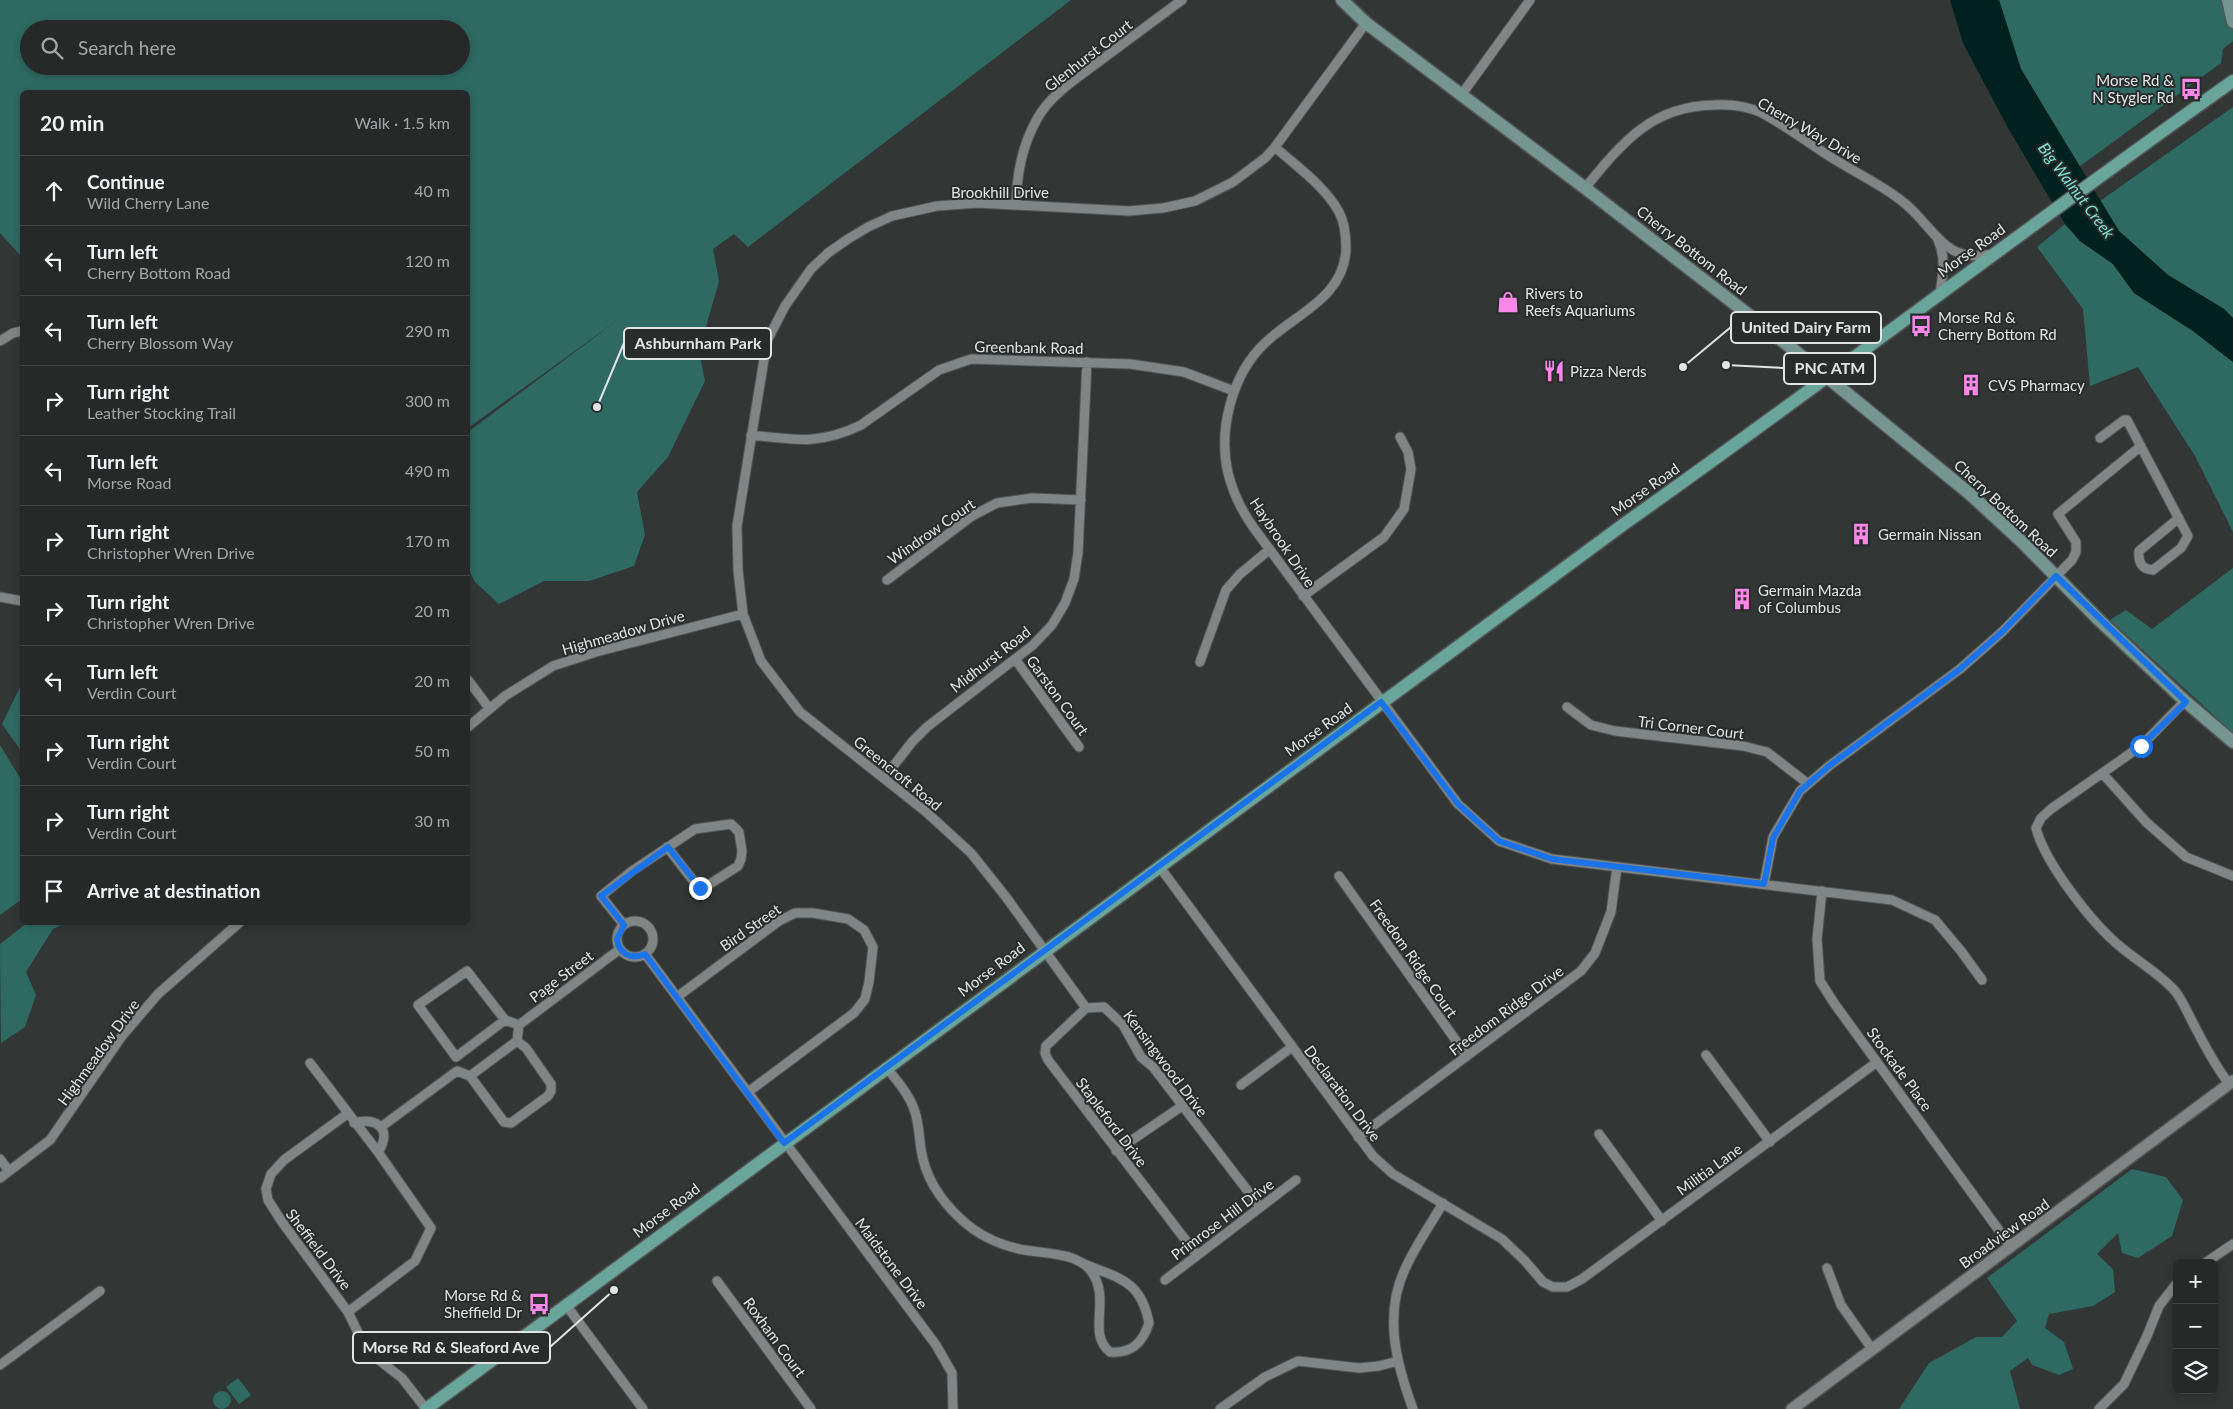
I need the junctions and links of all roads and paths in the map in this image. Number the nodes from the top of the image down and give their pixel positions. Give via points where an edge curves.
1 (1182, 0) edge
2 (1342, 0) edge
3 (1530, 0) edge
4 (2228, 0) edge
5 (2233, 22) edge
6 (1366, 23) junction
7 (2233, 81) edge
8 (1462, 94) junction
9 (1275, 147) junction
10 (1586, 188) junction
11 (1016, 204) junction
12 (1938, 240) junction
13 (1995, 253) junction
14 (1940, 293) junction
15 (20, 331) edge
16 (0, 341) edge
17 (1087, 362) junction
18 (1827, 377) junction
19 (1234, 391) junction
20 (751, 435) junction
21 (1400, 437) dead end
22 (2100, 438) dead end
23 (2141, 446) junction
24 (1081, 500) junction
25 (2179, 518) junction
26 (1269, 550) junction
27 (2056, 576) junction
28 (887, 580) dead end
29 (1304, 596) junction
30 (0, 597) edge
31 (20, 601) edge
32 (743, 614) junction
33 (1015, 659) junction
34 (1200, 662) dead end
35 (470, 683) edge
36 (1381, 702) junction
37 (2186, 702) junction
38 (1567, 707) dead end
39 (489, 708) junction
40 (470, 725) edge
41 (2233, 742) edge
42 (1079, 747) dead end
43 (2103, 774) junction
44 (884, 778) junction
45 (1807, 783) junction
46 (668, 847) junction
47 (1159, 866) junction
48 (1618, 867) junction
49 (1339, 876) dead end
50 (2233, 876) edge
51 (1764, 884) junction
52 (1822, 891) junction
53 (237, 925) edge
54 (624, 925) junction
55 (620, 949) junction
56 (1044, 950) junction
57 (645, 954) junction
58 (1982, 980) dead end
59 (677, 997) junction
60 (1086, 1008) junction
61 (505, 1020) junction
62 (519, 1026) junction
63 (517, 1041) junction
64 (1292, 1047) junction
65 (1706, 1054) dead end
66 (1467, 1056) junction
67 (456, 1057) junction
68 (1877, 1062) junction
69 (310, 1063) dead end
70 (886, 1067) junction
71 (457, 1071) junction
72 (470, 1076) junction
73 (2231, 1083) edge
74 (1242, 1085) dead end
75 (748, 1092) junction
76 (1182, 1106) junction
77 (347, 1114) junction
78 (354, 1123) junction
79 (382, 1127) junction
80 (1599, 1134) dead end
81 (1358, 1137) junction
82 (1770, 1142) junction
83 (784, 1143) junction
84 (378, 1152) junction
85 (1116, 1152) junction
86 (0, 1159) edge
87 (9, 1171) junction
88 (0, 1178) edge
89 (1296, 1180) dead end
90 (1443, 1204) junction
91 (1260, 1207) junction
92 (1662, 1221) junction
93 (2233, 1244) edge
94 (2011, 1247) junction
95 (1197, 1255) junction
96 (2211, 1259) edge
97 (1084, 1264) junction
98 (1827, 1268) dead end
99 (1165, 1280) dead end
100 (717, 1281) dead end
101 (1553, 1287) joint
102 (2173, 1288) edge
103 (100, 1291) dead end
104 (566, 1305) junction
105 (348, 1312) junction
106 (1872, 1349) junction
107 (1398, 1361) junction
108 (0, 1365) edge
109 (426, 1409) edge
110 (643, 1409) edge
111 (811, 1409) edge
112 (953, 1409) edge
113 (1220, 1409) edge
114 (1413, 1409) edge
115 (1792, 1409) edge
116 (2098, 1409) edge

1 - 11 street, Glenhurst Court via 1070,83 1050,102 1038,117 1024,146 1017,175
2 - 6 main road, Cherry Bottom Road
3 - 8 street
4 - 5 main road
6 - 8 main road, Cherry Bottom Road
6 - 9 street, Brookhill Drive
7 - 13 main road, Morse Road
8 - 10 main road, Cherry Bottom Road
9 - 11 street, Brookhill Drive via 1233,182 1195,201 1130,211
9 - 19 street, Haybrook Drive via 1324,191 1339,212 1346,234 1345,254 1335,283 1325,296 1266,342 1247,366
10 - 12 street, Cherry Way Drive via 1625,141 1661,117 1696,105 1725,104 1761,113 1876,184 1908,206
10 - 18 main road, Cherry Bottom Road
11 - 20 street, Brookhill Drive via 937,206 903,213 868,227 828,253 811,269 774,324 761,369
12 - 13 street, Cherry Way Drive via 1970,256
12 - 14 street, Cherry Way Drive via 1944,264
13 - 14 main road, Morse Road
14 - 18 main road, Morse Road
15 - 16 street
17 - 19 street, Greenbank Road via 1184,372
17 - 20 street, Greenbank Road via 971,359 939,370 848,431 814,440
17 - 24 street, Midhurst Road
18 - 27 main road, Cherry Bottom Road via 1970,494
18 - 36 main road, Morse Road
19 - 26 street, Haybrook Drive via 1226,427 1228,474 1238,501
20 - 32 street, Brookhill Drive via 737,526
21 - 29 street via 1408,452 1410,469 1404,509 1384,537
22 - 23 street via 2127,420
23 - 25 street
23 - 27 street via 2058,514 2076,542 2076,552
24 - 28 street, Windrow Court via 1032,498 996,503 972,516
24 - 33 street, Midhurst Road via 1074,579 1063,608 1033,645
25 - 25 street via 2188,536 2186,542 2154,570 2141,566 2139,551
26 - 29 street, Haybrook Drive
26 - 34 street via 1226,590
27 - 37 main road, Cherry Bottom Road
27 - 45 street via 2002,632 1960,669
29 - 36 street, Haybrook Drive
30 - 31 street
32 - 39 street, Highmeadow Drive via 569,660 539,674
32 - 44 street, Greencroft Road via 761,661 800,712
33 - 42 street, Garston Court
33 - 44 street, Midhurst Road via 927,727
35 - 39 street
36 - 47 main road, Morse Road
36 - 48 street, Haybrook Drive via 1458,804 1499,841 1552,859
37 - 41 main road, Cherry Bottom Road
37 - 43 street via 2141,746
38 - 45 street, Tri Corner Court via 1591,726 1767,752
39 - 40 street, Highmeadow Drive
43 - 50 street via 2146,822 2186,857
43 - 73 street via 2041,818 2036,828 2039,840 2095,922 2121,948 2177,993
44 - 56 street, Greencroft Road via 971,853
45 - 51 street via 1773,838
46 - 46 street via 695,829 731,824 738,832 742,851 738,866 702,890
46 - 54 street via 601,896
47 - 56 main road, Morse Road
47 - 64 street, Declaration Drive
48 - 51 street, Haybrook Drive
48 - 66 street, Freedom Ridge Drive via 1612,912 1595,953 1581,971
49 - 66 street, Freedom Ridge Court
51 - 52 street, Haybrook Drive
52 - 58 street, Haybrook Drive via 1892,900 1935,920
52 - 68 street, Stockade Place via 1817,939 1820,981
53 - 87 street, Highmeadow Drive via 158,994 122,1036 50,1140
54 - 55 street via 617,939
54 - 57 street via 640,922 649,928 652,939
55 - 57 street via 628,956
55 - 62 street, Page Street
56 - 60 street
56 - 70 main road, Morse Road
57 - 59 street, Maidstone Drive
59 - 75 street, Maidstone Drive
59 - 75 street, Bird Street via 779,921 795,913 848,919 864,930 873,947 865,999 854,1013
60 - 76 street, Kensingwood Drive via 1104,1007 1123,1025 1141,1057
60 - 85 street, Stapleford Drive via 1046,1046 1045,1053
61 - 62 street
61 - 67 street
61 - 67 street via 467,971 418,1005
62 - 63 street
63 - 72 street
63 - 72 street via 526,1048 551,1084 548,1096 511,1123 504,1122
64 - 74 street
64 - 81 street, Declaration Drive
65 - 82 street
66 - 81 street, Freedom Ridge Drive
67 - 71 street
68 - 82 street, Militia Lane
68 - 94 street, Stockade Place
69 - 77 street
70 - 83 main road, Morse Road
70 - 97 street via 916,1113 923,1160 931,1182 954,1212 976,1232 994,1241
71 - 72 street
71 - 79 street
73 - 94 street, Broadview Road
75 - 83 street, Maidstone Drive
76 - 85 street
76 - 91 street, Kensingwood Drive
77 - 78 street
77 - 105 street, Sheffield Drive via 284,1160 271,1174 266,1189 273,1210
78 - 79 street via 364,1120
78 - 84 street
79 - 84 street via 384,1136
80 - 92 street
81 - 90 street, Declaration Drive via 1393,1174
82 - 92 street, Militia Lane
83 - 104 main road, Morse Road
83 - 112 street, Maidstone Drive via 936,1345 952,1373
84 - 105 street via 431,1228 415,1261
85 - 95 street, Stapleford Drive
86 - 87 street
87 - 88 street, Highmeadow Drive
89 - 91 street, Primrose Hill Drive
90 - 101 street, Declaration Drive via 1502,1239 1543,1282
90 - 107 street via 1405,1268 1394,1308 1393,1337
91 - 95 street, Primrose Hill Drive
92 - 101 street, Militia Lane via 1582,1279 1567,1287
93 - 96 street
94 - 106 street, Broadview Road
95 - 99 street, Primrose Hill Drive
97 - 97 street via 1099,1289 1098,1335 1101,1342 1110,1352 1128,1352 1141,1341 1149,1323 1143,1304 1124,1280
98 - 106 street via 1841,1305
100 - 111 street, Roxham Court
102 - 116 street via 2159,1306 2124,1384
103 - 108 street
104 - 109 main road, Morse Road
104 - 110 street
105 - 109 street, Sheffield Drive via 362,1340 380,1361 402,1378
106 - 115 street, Broadview Road
107 - 113 street via 1359,1368 1298,1361 1264,1377
107 - 114 street

